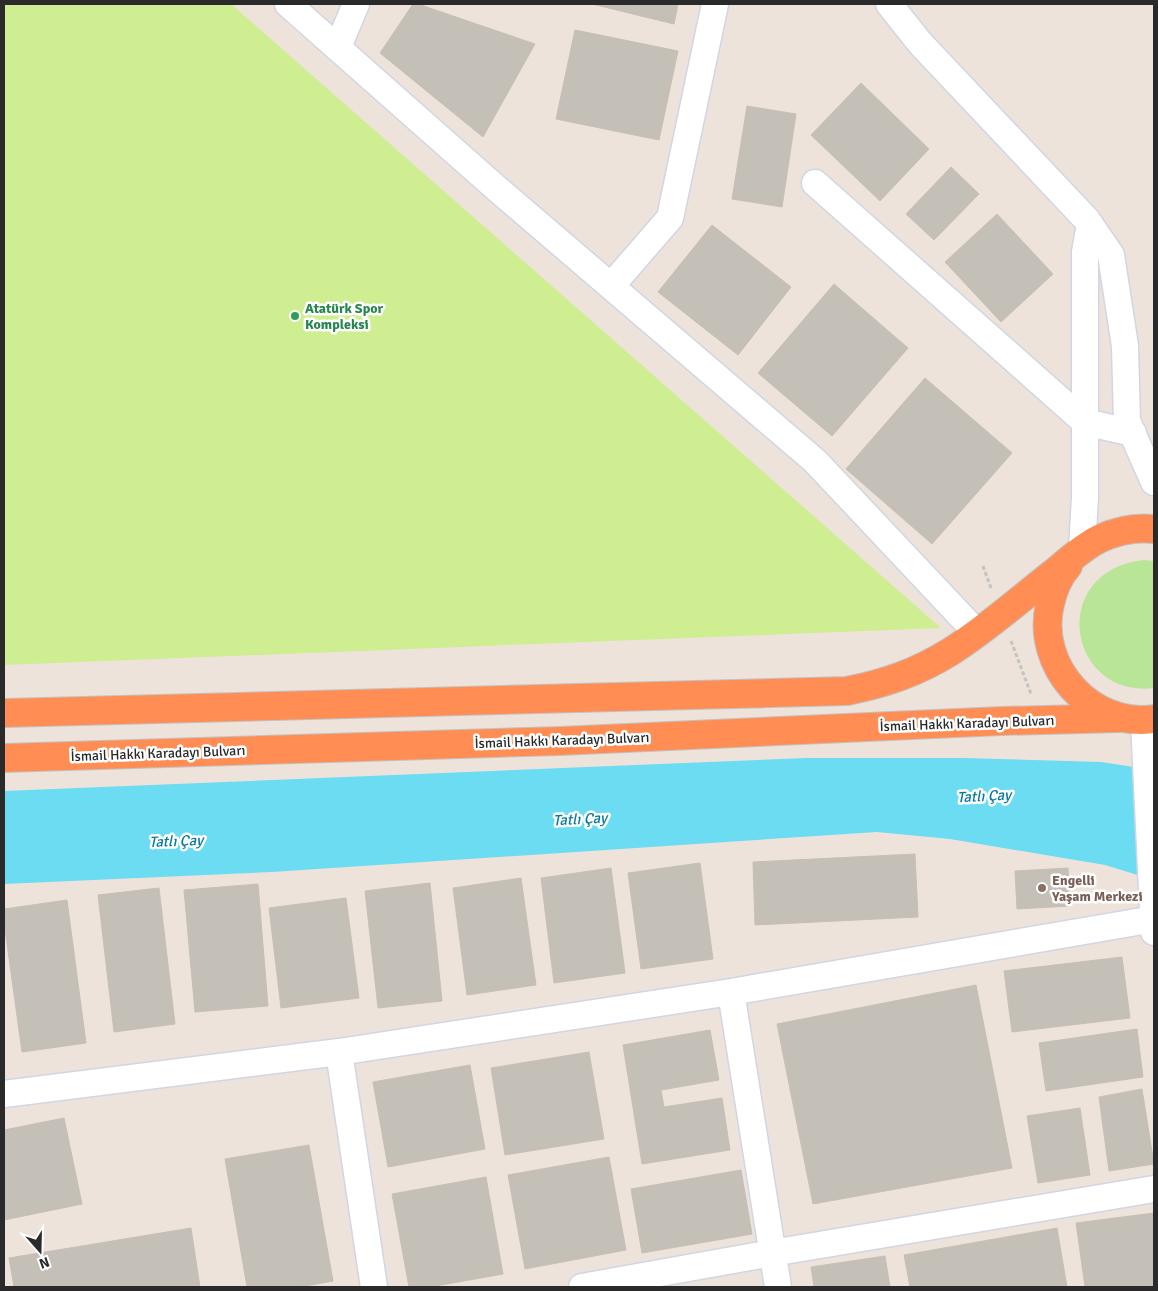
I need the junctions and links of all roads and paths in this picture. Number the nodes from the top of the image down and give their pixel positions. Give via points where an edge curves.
1 (288, 4) edge
2 (356, 4) edge
3 (715, 4) edge
4 (889, 4) edge
5 (338, 48) junction
6 (814, 182) dead end
7 (1090, 224) junction
8 (611, 286) junction
9 (1085, 422) junction
10 (1133, 433) junction
11 (1154, 482) edge
12 (1154, 529) edge
13 (1082, 550) junction
14 (983, 566) dead end
15 (1001, 615) junction
16 (977, 633) junction
17 (4, 713) edge
18 (1140, 719) edge
19 (1030, 721) junction
20 (4, 758) edge
21 (1154, 924) edge
22 (732, 992) junction
23 (339, 1052) junction
24 (4, 1094) edge
25 (1154, 1189) edge
26 (772, 1253) junction
27 (374, 1287) edge
28 (582, 1287) edge
29 (778, 1287) edge

1 - 5 street
2 - 5 street
3 - 8 street via 670,218
4 - 7 street via 920,43
5 - 8 street
6 - 9 street
7 - 9 street via 1085,252
7 - 10 street via 1111,255 1125,346 1127,421
8 - 16 street via 815,461
9 - 10 street
9 - 13 street
10 - 11 street
12 - 13 highway via 1120,531
13 - 15 highway
13 - 18 highway via 1064,571 1053,591 1048,637 1054,660 1080,697 1099,710
14 - 15 path
15 - 16 highway
15 - 19 path via 1032,695
16 - 17 highway via 921,668 890,681 847,691
18 - 19 highway, İsmail Hakkı Karadayı Bulvarı
18 - 21 street via 1146,758
19 - 20 highway, İsmail Hakkı Karadayı Bulvarı via 560,741
21 - 22 street
22 - 23 street
22 - 26 street
23 - 24 street
23 - 27 street
25 - 26 street
26 - 28 street
26 - 29 street

